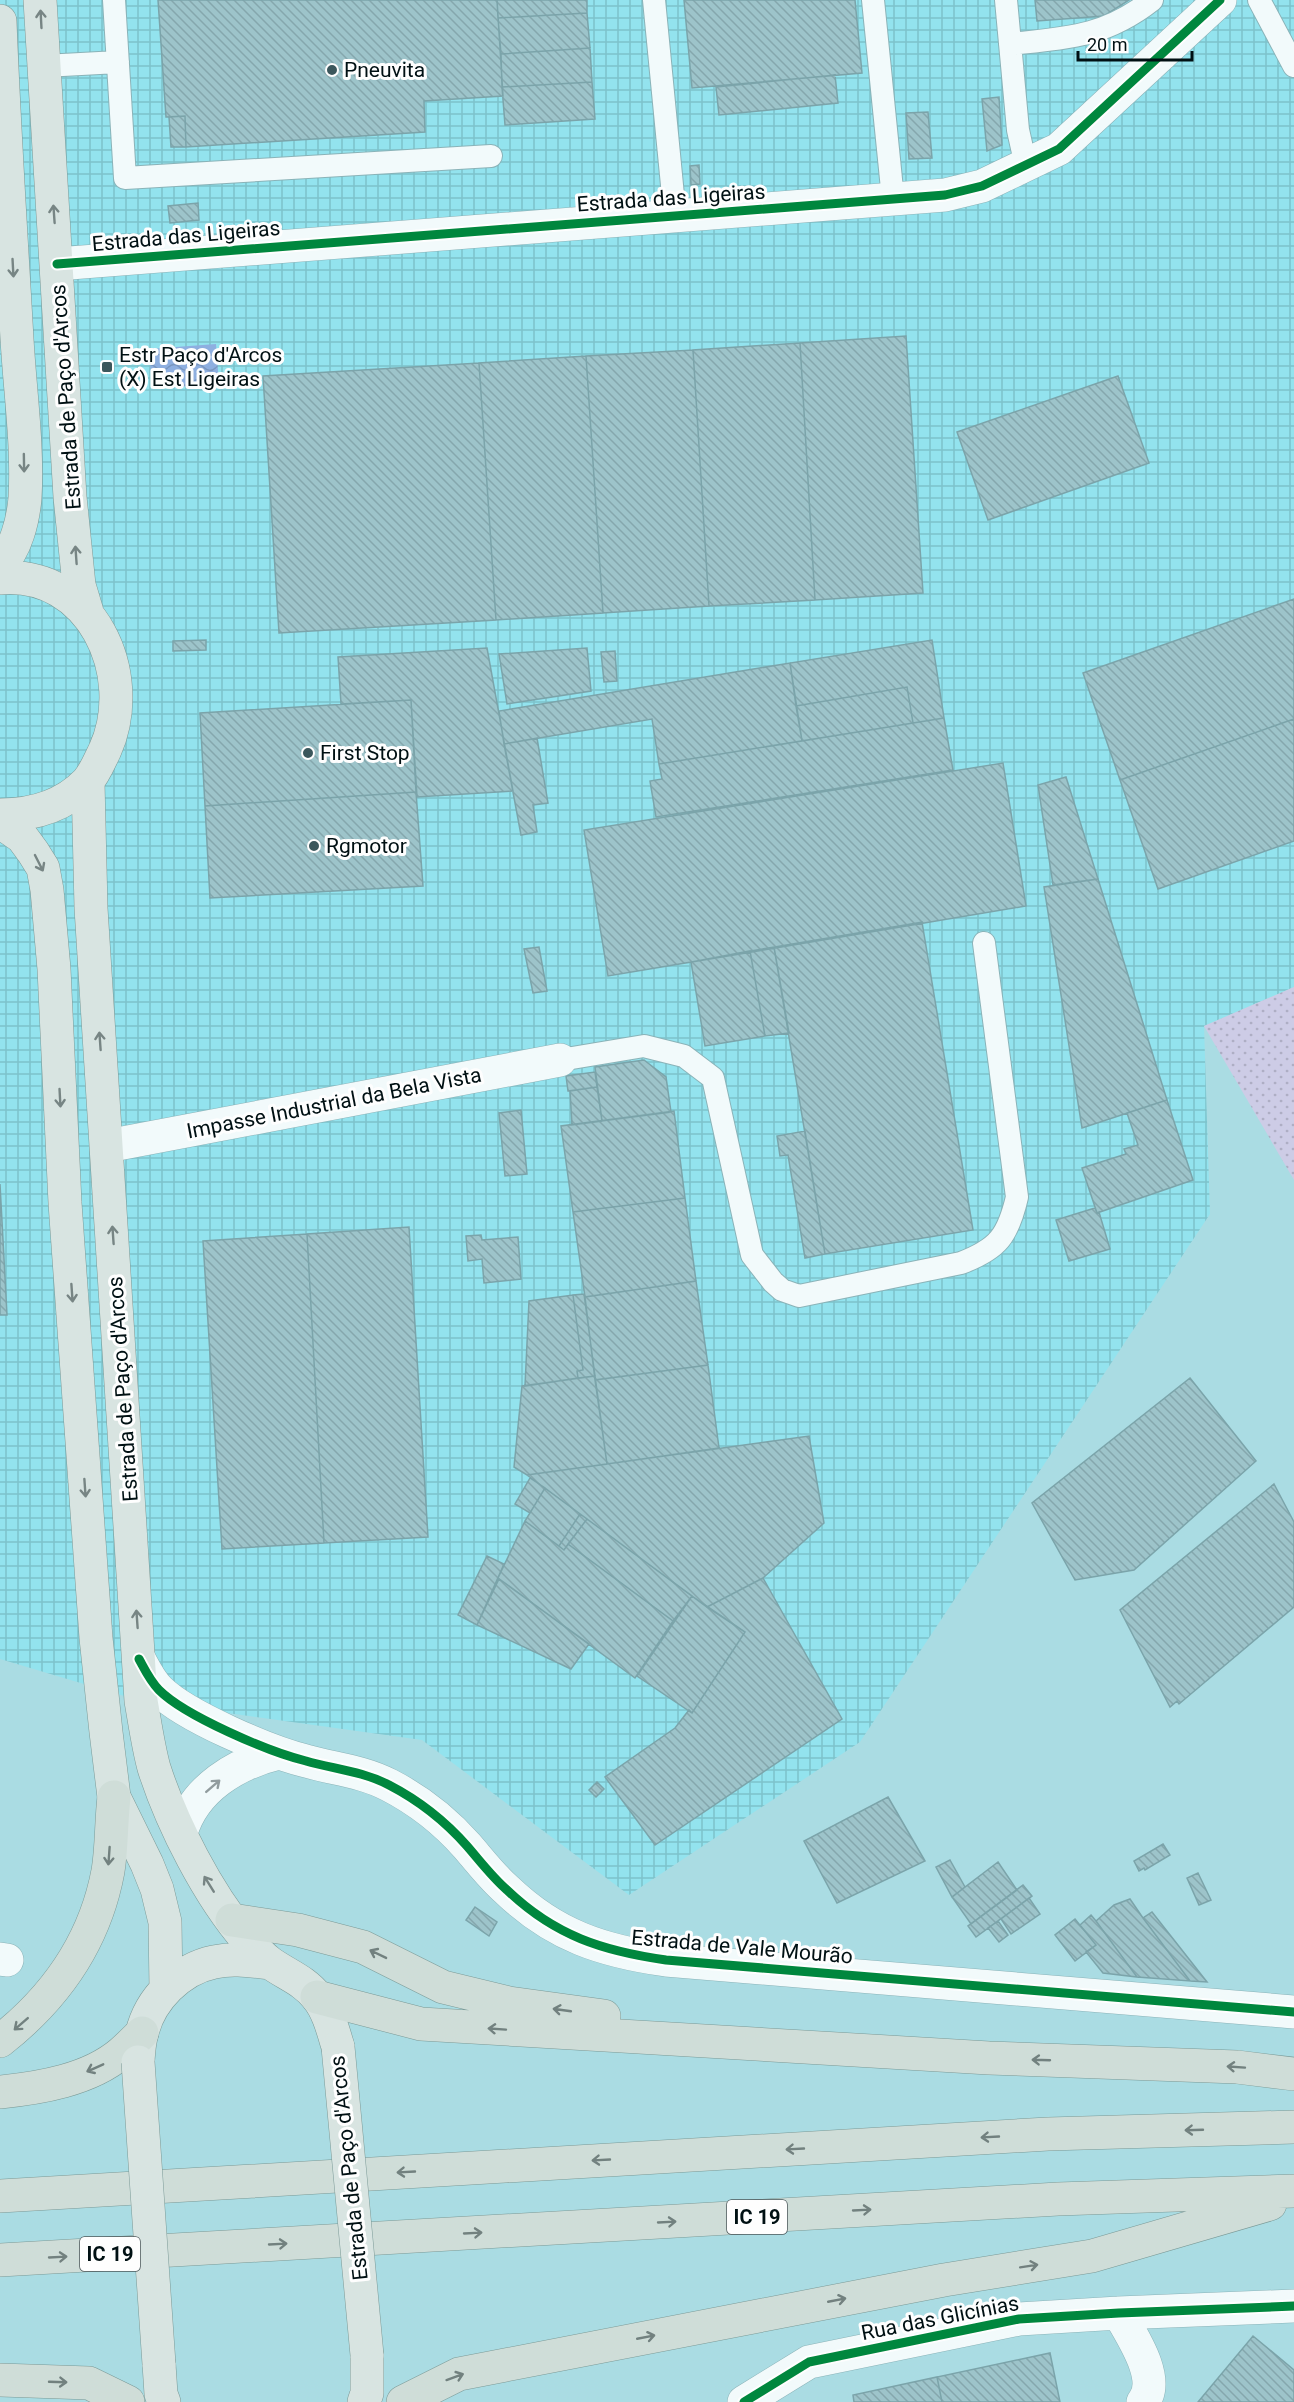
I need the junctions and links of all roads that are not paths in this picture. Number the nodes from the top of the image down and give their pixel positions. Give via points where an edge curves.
1 (40, 0) edge
2 (114, 0) edge
3 (654, 0) edge
4 (873, 0) edge
5 (1006, 0) edge
6 (1152, 0) edge
7 (1220, 0) edge
8 (1259, 0) edge
9 (0, 21) edge
10 (1010, 44) junction
11 (118, 62) junction
12 (44, 66) junction
13 (1294, 66) edge
14 (491, 156) dead end
15 (1026, 166) junction
16 (893, 199) junction
17 (675, 216) junction
18 (57, 264) junction
19 (9, 362) edge
20 (0, 565) edge
21 (0, 579) edge
22 (87, 612) junction
23 (88, 782) junction
24 (0, 814) edge
25 (0, 822) edge
26 (984, 943) dead end
27 (560, 1060) joint
28 (107, 1146) junction
29 (139, 1659) junction
30 (279, 1753) junction
31 (114, 1797) junction
32 (181, 1833) junction
33 (232, 1920) junction
34 (270, 1963) junction
35 (166, 1989) junction
36 (318, 1997) junction
37 (1294, 2012) edge
38 (0, 2041) edge
39 (140, 2048) junction
40 (828, 2049) junction
41 (1294, 2074) edge
42 (0, 2092) edge
43 (1294, 2127) edge
44 (1294, 2191) edge
45 (0, 2196) edge
46 (1294, 2196) edge
47 (0, 2260) edge
48 (1294, 2306) edge
49 (1119, 2313) junction
50 (0, 2380) edge
51 (748, 2401) edge
52 (128, 2402) edge
53 (164, 2402) edge
54 (364, 2402) edge
55 (403, 2402) edge
56 (1143, 2402) edge

12 -> 1 main road, Estrada de Paço d'Arcos
2 - 11 lane
3 - 17 lane
4 - 16 lane
5 - 10 lane
6 - 10 lane via 1119,23 1098,31
7 - 15 street, Estrada das Ligeiras via 1059,149
8 - 13 lane
9 -> 19 main road, Estrada de Paço d'Arcos
10 - 15 lane via 1018,130
11 - 12 lane
11 - 14 lane via 125,178
18 -> 12 main road, Estrada de Paço d'Arcos
15 - 16 street, Estrada das Ligeiras via 982,186 945,195
16 - 17 street, Estrada das Ligeiras
17 - 18 street, Estrada das Ligeiras
22 -> 18 main road, Estrada de Paço d'Arcos via 78,577 70,496
19 -> 20 main road, Estrada de Paço d'Arcos via 23,418 25,499 15,542
21 - 22 main road, Estrada de Paço d'Arcos via 37,580 68,596
22 - 23 main road, Estrada de Paço d'Arcos via 101,633 113,665 116,701 111,737
23 - 24 main road, Estrada de Paço d'Arcos via 59,803 23,815
28 -> 23 main road, Estrada de Paço d'Arcos via 91,908
25 -> 31 main road via 22,837 33,852 43,868 48,890 95,1626
26 - 27 lane via 1017,1197 1012,1220 1000,1240 984,1255 961,1263 799,1296 782,1290 752,1255 713,1078 684,1056 644,1046
27 - 28 street, Impasse Industrial da Bela Vista
29 -> 28 main road, Estrada de Paço d'Arcos
29 - 30 street, Estrada de Vale Mourão via 150,1679 175,1703
29 - 32 main road, Estrada de Paço d'Arcos via 149,1748
32 -> 30 street via 188,1814 211,1787 257,1758
30 - 37 street, Estrada de Vale Mourão via 360,1773 414,1799 441,1820 508,1892 556,1928 588,1944 624,1954
31 - 35 main road via 157,1889 165,1922
31 -> 38 highway via 108,1870 94,1923 58,1986
33 -> 32 main road, Estrada de Paço d'Arcos via 195,1863
33 - 34 main road, Estrada de Paço d'Arcos
40 -> 33 highway via 509,2003 443,1986 363,1947 298,1930
34 - 35 main road, Estrada de Paço d'Arcos via 239,1959 213,1962 188,1972
34 - 36 main road, Estrada de Paço d'Arcos
35 - 39 main road, Estrada de Paço d'Arcos via 151,2009
40 -> 36 highway via 421,2024
36 - 54 main road, Estrada de Paço d'Arcos, bridge via 338,2047 367,2355
39 -> 42 highway via 59,2082
39 - 53 main road, Estrada de Paço d'Arcos, bridge
41 -> 40 highway via 1237,2067
43 -> 45 highway via 1048,2134
47 -> 44 highway, IC 19 via 1058,2199
55 -> 46 highway via 459,2374 944,2280 1092,2256
48 - 49 street, Rua das Glicínias
49 - 51 street, Rua das Glicínias via 1019,2319 809,2362
49 - 56 street via 1148,2369 1147,2397
50 -> 52 highway via 89,2383

